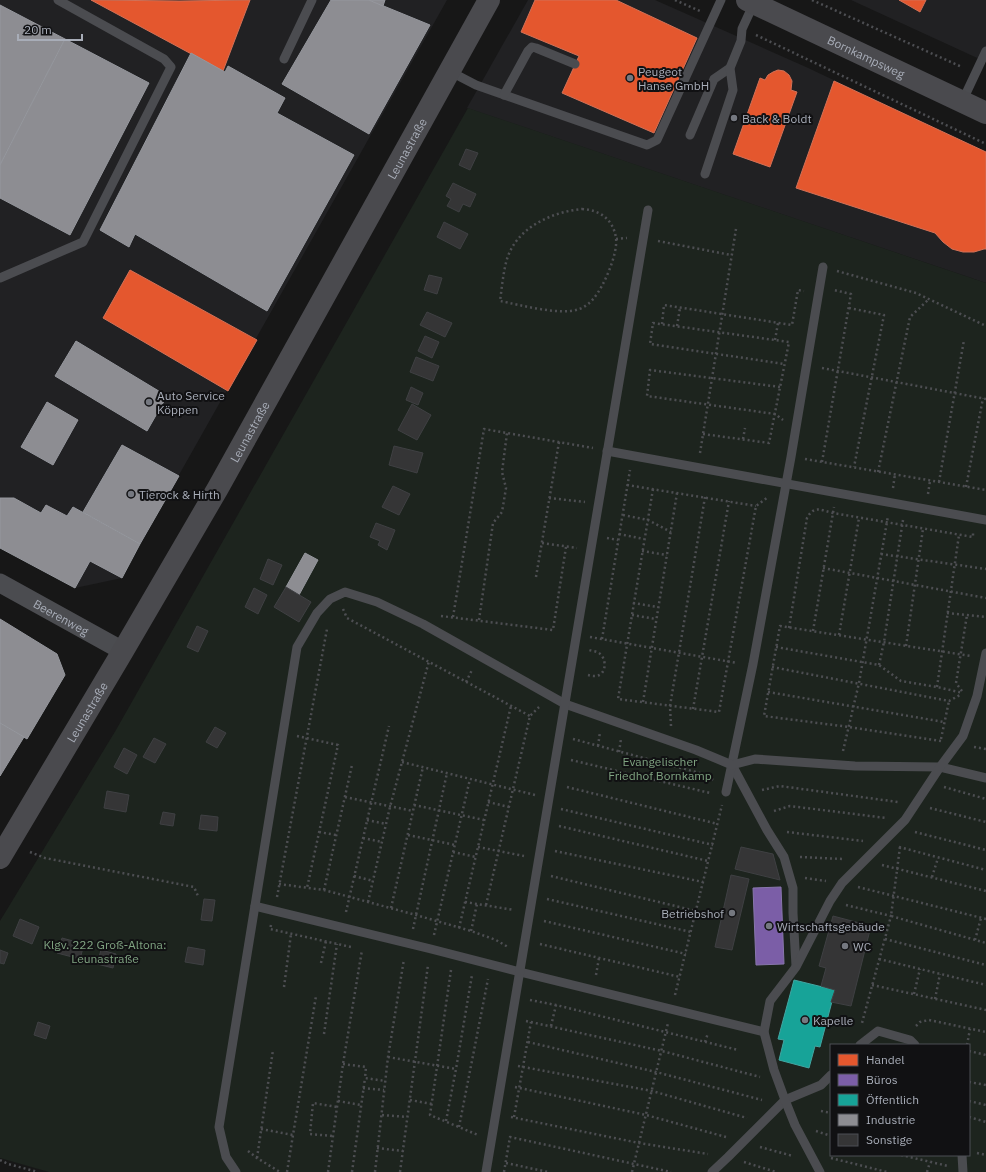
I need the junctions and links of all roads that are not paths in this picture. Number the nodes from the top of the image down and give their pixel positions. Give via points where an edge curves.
1 (58, 0) edge
2 (312, 0) edge
3 (489, 0) edge
4 (721, 0) edge
5 (751, 2) edge
6 (986, 51) edge
7 (284, 59) dead end
8 (575, 64) dead end
9 (730, 68) junction
10 (449, 71) junction
11 (504, 95) junction
12 (962, 102) junction
13 (986, 114) edge
14 (690, 135) dead end
15 (705, 174) dead end
16 (648, 210) dead end
17 (823, 267) road end
18 (0, 278) edge
19 (607, 451) junction
20 (785, 483) junction
21 (986, 520) edge
22 (0, 583) edge
23 (123, 651) junction
24 (985, 655) edge
25 (564, 704) junction
26 (732, 765) junction
27 (940, 767) junction
28 (986, 778) edge
29 (725, 794) road end
30 (4, 851) edge
31 (255, 906) junction
32 (796, 966) junction
33 (520, 972) junction
34 (764, 1032) junction
35 (861, 1044) edge
36 (913, 1044) edge
37 (830, 1076) edge
38 (782, 1103) junction
39 (962, 1156) edge
40 (963, 1170) edge
41 (236, 1172) edge
42 (486, 1172) edge
43 (712, 1172) edge
44 (820, 1172) edge

1 - 18 lane via 164,59 171,67 83,242
2 - 7 lane
3 - 10 street, Leunastraße
4 - 11 lane via 657,140 647,145
5 - 9 lane via 742,29 741,41
5 - 12 street, Bornkampsweg via 777,10
6 - 12 lane
8 - 11 lane via 532,47
9 - 14 lane via 714,79
9 - 15 lane via 733,90
10 - 11 lane via 476,85
10 - 23 street, Leunastraße via 222,481
12 - 13 street, Bornkampsweg
16 - 19 lane
17 - 20 lane
19 - 20 lane
19 - 25 lane
20 - 21 lane
20 - 26 lane
22 - 23 street, Beerenweg
23 - 30 street, Leunastraße
24 - 27 lane via 977,696 963,736
25 - 26 lane
25 - 31 lane via 391,608 345,592 330,599 317,613 297,647
25 - 33 lane
26 - 27 lane via 755,759 855,766
26 - 29 lane
26 - 32 lane via 784,857 793,888
27 - 28 lane
27 - 32 lane via 903,824 842,883
31 - 33 lane
31 - 41 lane via 219,1127 226,1157
32 - 34 lane via 770,1001
33 - 34 lane
33 - 42 lane
34 - 38 lane
35 - 36 lane via 878,1031 910,1040
37 - 38 lane via 821,1085
38 - 43 lane
38 - 44 lane
39 - 40 lane

